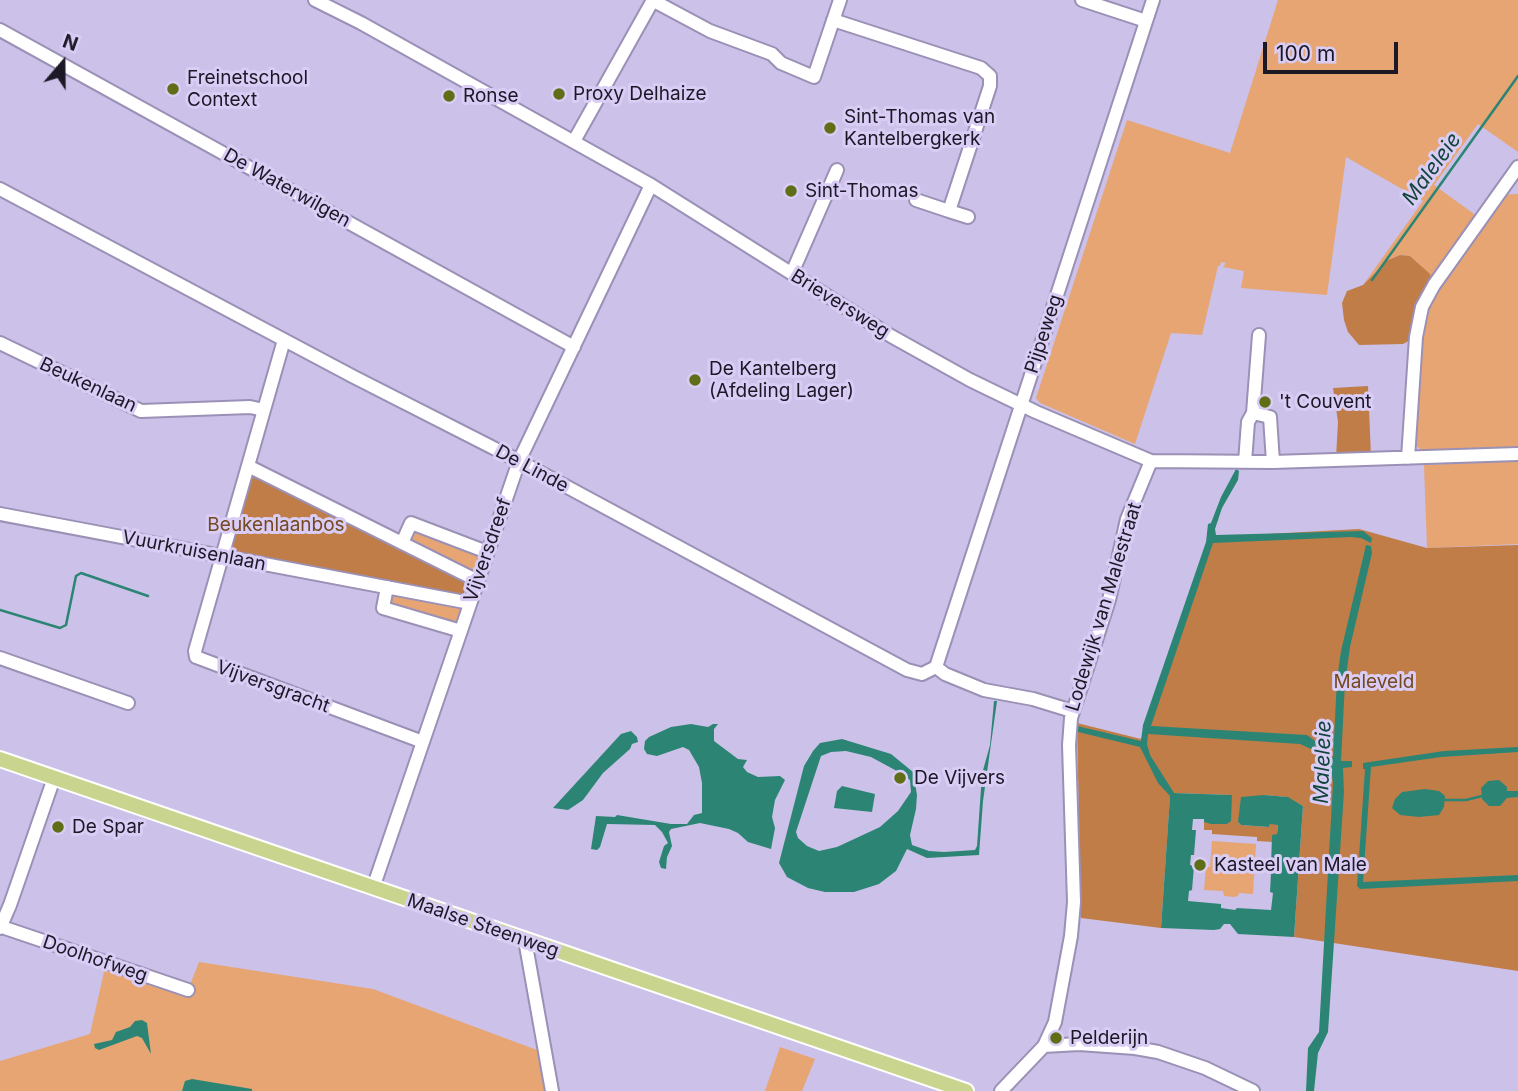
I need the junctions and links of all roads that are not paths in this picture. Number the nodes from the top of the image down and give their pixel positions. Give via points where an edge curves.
1 (315, 0) edge
2 (653, 0) edge
3 (840, 0) edge
4 (1082, 0) edge
5 (1153, 0) edge
6 (833, 20) junction
7 (1146, 21) junction
8 (0, 30) edge
9 (574, 141) junction
10 (1518, 167) edge
11 (837, 170) dead end
12 (651, 185) junction
13 (0, 189) edge
14 (916, 200) dead end
15 (949, 211) junction
16 (968, 217) dead end
17 (792, 273) junction
18 (1259, 335) dead end
19 (284, 340) junction
20 (0, 343) edge
21 (574, 347) junction
22 (1020, 405) junction
23 (264, 410) junction
24 (1254, 413) junction
25 (1518, 454) edge
26 (1408, 458) junction
27 (519, 461) junction
28 (1151, 461) junction
29 (1245, 462) junction
30 (1273, 462) junction
31 (248, 466) junction
32 (0, 514) edge
33 (402, 543) junction
34 (487, 552) junction
35 (222, 556) junction
36 (478, 580) junction
37 (387, 587) junction
38 (470, 603) junction
39 (461, 631) junction
40 (0, 658) edge
41 (936, 667) junction
42 (128, 703) dead end
43 (1072, 711) junction
44 (423, 742) junction
45 (0, 759) edge
46 (54, 778) junction
47 (373, 888) junction
48 (1, 928) edge
49 (525, 940) junction
50 (188, 990) dead end
51 (1044, 1045) junction
52 (941, 1087) edge
53 (552, 1091) edge
54 (966, 1091) edge
55 (1002, 1091) edge
56 (1252, 1091) edge

1 - 9 street, Brieversweg
2 - 6 street via 814,77
2 - 9 street
3 - 6 street
4 - 7 street
5 - 7 street, Pijpeweg
6 - 15 street via 981,68 990,76
7 - 22 street, Pijpeweg
8 - 21 street, De Waterwilgen
9 - 12 street, Brieversweg
10 - 26 street via 1422,307
11 - 17 street
12 - 17 street, Brieversweg
12 - 21 street, Vijversdreef
13 - 19 street, De Linde
14 - 15 street
15 - 16 street
17 - 22 street, Brieversweg via 891,336
18 - 24 street
19 - 23 street, Vijversgracht
19 - 27 street, De Linde
20 - 23 street, Beukenlaan via 141,411
21 - 27 street, Vijversdreef
22 - 28 street, Brieversweg
22 - 41 street, Pijpeweg
23 - 31 street, Vijversgracht
24 - 29 street via 1248,422
24 - 30 street via 1270,417
25 - 26 street
26 - 30 street, Brieversweg
27 - 34 street, Vijversdreef
27 - 41 street, De Linde via 907,670 922,674
28 - 29 street, Brieversweg
28 - 43 street, Lodewijk van Malestraat via 1127,519 1110,600
29 - 30 street, Brieversweg
31 - 33 street
31 - 35 street, Vijversgracht
32 - 35 street, Vuurkruisenlaan
33 - 34 street via 411,523
33 - 36 street
34 - 36 street, Vijversdreef
35 - 37 street, Vuurkruisenlaan
35 - 44 street, Vijversgracht via 196,657
36 - 38 street, Vijversdreef
37 - 38 street, Vuurkruisenlaan
37 - 39 street via 383,608
38 - 39 street, Vijversdreef
39 - 44 street, Vijversdreef
40 - 42 street
41 - 43 street, De Linde via 984,690
43 - 51 street, Lodewijk van Malestraat via 1073,914 1055,1022
44 - 47 street, Vijversdreef
45 - 46 main road, Maalse Steenweg
46 - 47 main road, Maalse Steenweg
46 - 48 street
47 - 49 main road, Maalse Steenweg
48 - 50 street, Doolhofweg
49 - 52 main road, Maalse Steenweg
49 - 53 street
51 - 55 street
51 - 56 street via 1158,1052
52 - 54 main road, Maalse Steenweg

